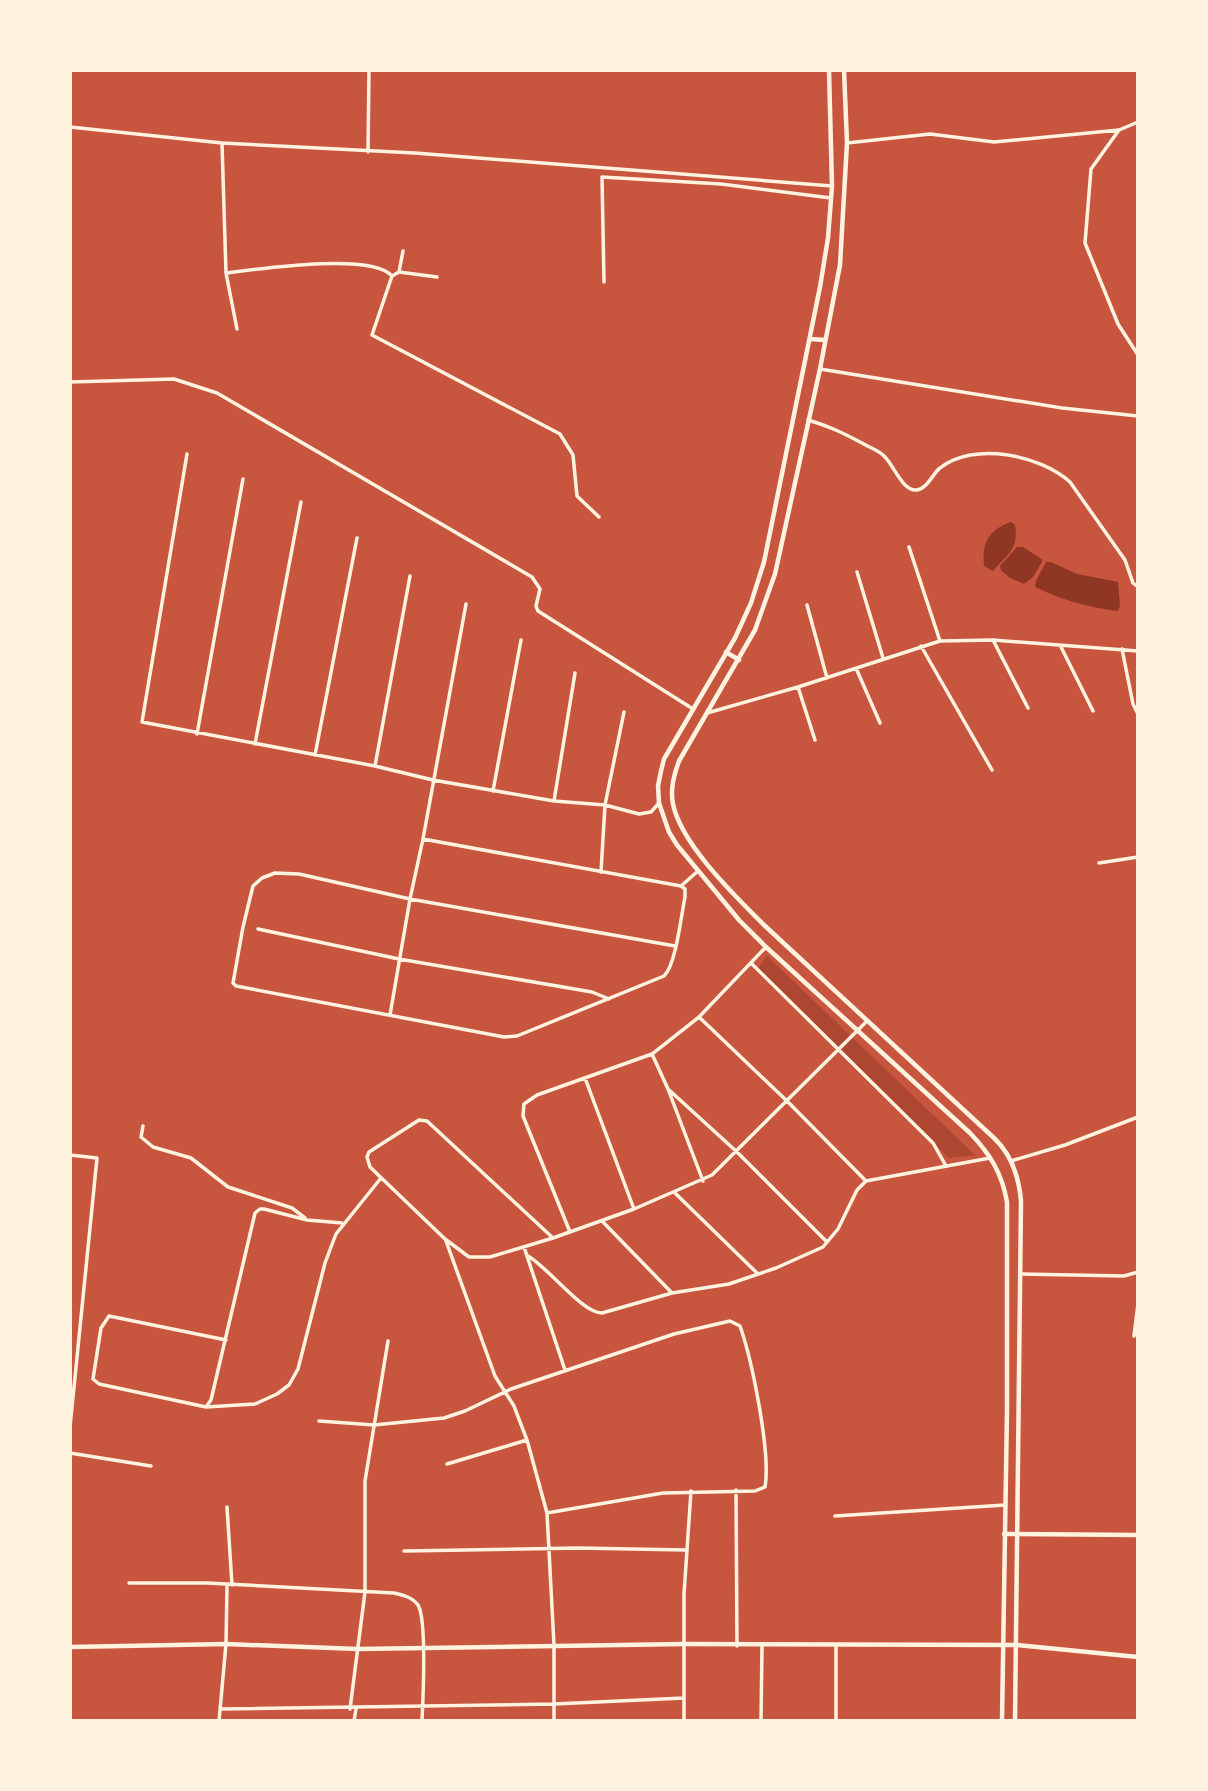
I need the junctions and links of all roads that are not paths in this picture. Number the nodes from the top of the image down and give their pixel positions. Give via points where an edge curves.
1 (369, 70) edge
2 (829, 70) edge
3 (844, 70) edge
4 (1138, 122) edge
5 (70, 127) edge
6 (1119, 130) junction
7 (847, 142) junction
8 (222, 143) junction
9 (368, 152) junction
10 (832, 186) junction
11 (831, 198) junction
12 (403, 251) dead end
13 (398, 272) junction
14 (226, 273) junction
15 (392, 276) junction
16 (438, 278) dead end
17 (604, 282) dead end
18 (237, 329) dead end
19 (810, 339) junction
20 (825, 340) junction
21 (1138, 355) edge
22 (820, 369) junction
23 (70, 382) edge
24 (1138, 416) edge
25 (808, 420) junction
26 (187, 454) dead end
27 (243, 480) dead end
28 (301, 502) dead end
29 (598, 517) dead end
30 (357, 538) dead end
31 (909, 547) dead end
32 (857, 572) dead end
33 (410, 576) dead end
34 (1138, 587) edge
35 (466, 604) dead end
36 (807, 605) dead end
37 (521, 640) dead end
38 (993, 640) junction
39 (940, 641) junction
40 (921, 646) junction
41 (1061, 647) junction
42 (1122, 649) junction
43 (1138, 651) edge
44 (726, 652) junction
45 (883, 658) junction
46 (739, 660) junction
47 (856, 668) junction
48 (575, 673) dead end
49 (827, 678) junction
50 (798, 687) junction
51 (1028, 708) dead end
52 (693, 709) junction
53 (1093, 711) dead end
54 (624, 712) dead end
55 (707, 713) junction
56 (1138, 714) edge
57 (880, 723) dead end
58 (197, 734) junction
59 (815, 740) dead end
60 (255, 744) junction
61 (315, 755) junction
62 (375, 766) junction
63 (992, 770) dead end
64 (433, 780) junction
65 (494, 791) junction
66 (554, 801) junction
67 (659, 803) junction
68 (605, 805) junction
69 (423, 839) junction
70 (1138, 857) edge
71 (1099, 863) dead end
72 (698, 871) junction
73 (601, 872) junction
74 (681, 886) junction
75 (410, 899) junction
76 (258, 929) dead end
77 (675, 946) junction
78 (766, 947) junction
79 (399, 958) junction
80 (751, 963) junction
81 (609, 999) junction
82 (390, 1015) junction
83 (699, 1017) junction
84 (867, 1021) junction
85 (857, 1031) junction
86 (838, 1050) junction
87 (652, 1054) junction
88 (585, 1078) junction
89 (668, 1089) junction
90 (787, 1101) junction
91 (1138, 1117) edge
92 (143, 1126) dead end
93 (737, 1152) junction
94 (70, 1155) edge
95 (992, 1158) junction
96 (1012, 1161) junction
97 (946, 1166) junction
98 (381, 1178) junction
99 (703, 1181) junction
100 (866, 1181) junction
101 (675, 1193) junction
102 (634, 1209) junction
103 (307, 1220) junction
104 (602, 1221) junction
105 (342, 1223) junction
106 (570, 1232) junction
107 (553, 1238) junction
108 (445, 1239) junction
109 (827, 1242) junction
110 (524, 1247) junction
111 (528, 1256) junction
112 (1138, 1272) edge
113 (758, 1274) junction
114 (1021, 1274) junction
115 (672, 1293) junction
116 (1138, 1304) edge
117 (1134, 1336) dead end
118 (226, 1340) junction
119 (388, 1341) dead end
120 (565, 1370) junction
121 (505, 1392) junction
122 (206, 1407) junction
123 (318, 1421) dead end
124 (374, 1425) junction
125 (70, 1427) edge
126 (527, 1440) junction
127 (70, 1453) edge
128 (447, 1464) dead end
129 (152, 1466) dead end
130 (736, 1490) junction
131 (691, 1491) junction
132 (1005, 1505) junction
133 (227, 1507) dead end
134 (547, 1513) junction
135 (835, 1516) dead end
136 (1017, 1533) junction
137 (1004, 1534) junction
138 (1138, 1535) edge
139 (548, 1549) junction
140 (686, 1550) junction
141 (404, 1551) dead end
142 (129, 1583) dead end
143 (230, 1586) junction
144 (365, 1592) junction
145 (226, 1644) junction
146 (684, 1644) junction
147 (554, 1645) junction
148 (1017, 1645) junction
149 (737, 1646) junction
150 (762, 1646) junction
151 (836, 1646) junction
152 (1002, 1646) junction
153 (70, 1647) edge
154 (422, 1648) junction
155 (359, 1649) junction
156 (1138, 1657) edge
157 (684, 1698) junction
158 (554, 1704) junction
159 (423, 1706) junction
160 (220, 1709) junction
161 (353, 1709) junction
162 (219, 1721) edge
163 (354, 1721) edge
164 (422, 1721) edge
165 (554, 1721) edge
166 (684, 1721) edge
167 (761, 1721) edge
168 (836, 1721) edge
169 (1002, 1721) edge
170 (1015, 1721) edge

1 - 9 street
2 - 10 main road
3 - 7 main road
4 - 6 street
5 - 8 street
6 - 7 street via 994,142 930,134
6 - 21 street via 1091,169 1085,243 1118,324
7 - 20 main road via 840,265
8 - 9 street
8 - 14 street
9 - 10 street
10 - 11 main road
11 - 17 street via 721,184 602,177
11 - 19 main road
12 - 13 street
13 - 15 street
13 - 16 street
14 - 15 street via 338,264 379,267
14 - 18 street
15 - 29 street via 372,335 559,433 573,455 578,496
19 - 20 main road
19 - 44 main road via 764,562 745,619
20 - 22 main road
22 - 24 street
22 - 25 main road
23 - 52 street via 174,379 216,393 532,577 540,589 538,611
25 - 34 street via 836,428 882,453 901,480 917,490 939,468 968,454 1018,456 1061,474 1125,559
25 - 46 main road via 772,585
26 - 58 street via 141,719 145,724
27 - 58 street
28 - 60 street
30 - 61 street
31 - 39 street
32 - 45 street
33 - 62 street
35 - 64 street
36 - 49 street
37 - 65 street
38 - 39 street
38 - 41 street
38 - 51 street
39 - 40 street
40 - 45 street
40 - 63 street
41 - 42 street
41 - 53 street
42 - 43 street
42 - 56 street
44 - 46 main road
44 - 52 main road
45 - 47 street
46 - 55 main road
47 - 49 street
47 - 57 street
48 - 66 street
49 - 50 street
50 - 55 street
50 - 59 street
52 - 67 main road via 664,759
54 - 68 street
55 - 84 main road via 674,778 673,803 685,834 764,925
58 - 60 street
60 - 61 street
61 - 62 street
62 - 64 street
64 - 65 street
64 - 69 street
65 - 66 street
66 - 68 street
67 - 68 street via 651,812 639,814
67 - 72 main road via 669,832
68 - 73 street
69 - 73 street
69 - 75 street
70 - 71 street
72 - 74 street
72 - 78 main road
73 - 74 street
74 - 77 street via 685,897
75 - 77 street
75 - 79 street
75 - 82 street via 299,874 275,873 262,878 253,886 233,978 236,986
76 - 79 street
77 - 81 street via 664,976
78 - 80 street
78 - 85 main road
79 - 81 street via 592,992
79 - 82 street
80 - 83 street
80 - 86 street
81 - 82 street via 504,1037
83 - 87 street
83 - 90 street
84 - 85 street
84 - 96 main road via 1001,1144
85 - 86 street
85 - 95 main road
86 - 90 street
86 - 97 street via 933,1143
87 - 88 street
87 - 89 street
88 - 102 street
88 - 106 street via 529,1099 522,1111
89 - 93 street
89 - 99 street
90 - 93 street
90 - 100 street
91 - 96 street
92 - 103 street via 141,1137 153,1147 191,1158 228,1187 292,1208
93 - 99 street
93 - 109 street
94 - 125 street via 97,1158
95 - 97 street
95 - 132 main road via 1007,1202
96 - 114 main road via 1020,1185
97 - 100 street
98 - 105 street
98 - 107 street via 367,1161 369,1152 419,1120 430,1123
98 - 108 street
99 - 101 street
100 - 109 street
101 - 102 street
101 - 113 street
102 - 104 street
103 - 105 street
103 - 118 street via 264,1209 255,1213
104 - 106 street
104 - 115 street
105 - 122 street via 329,1250 298,1369 289,1385 255,1404
106 - 107 street
107 - 110 street
108 - 110 street via 479,1258
108 - 121 street via 491,1367
109 - 113 street
110 - 111 street
111 - 115 street via 596,1313
111 - 120 street
112 - 114 street via 1124,1276
113 - 115 street via 729,1284
114 - 136 main road
116 - 117 street
118 - 122 street
118 - 122 street via 113,1316 106,1318 101,1328 92,1375 96,1382
119 - 124 street
120 - 121 street
120 - 130 street via 710,1324 730,1321 740,1326 762,1427 766,1482 760,1490
121 - 124 street via 444,1418
121 - 126 street
123 - 124 street
124 - 144 street via 364,1500
126 - 128 street
126 - 134 street
127 - 129 street
130 - 131 street
130 - 149 street
131 - 134 street
131 - 140 street
132 - 135 street
132 - 137 main road
133 - 143 street
134 - 139 street
136 - 137 main road
136 - 138 main road
136 - 148 main road
137 - 152 main road
139 - 140 street
139 - 141 street
139 - 147 street
140 - 146 street
142 - 143 street
143 - 144 street
143 - 145 street
144 - 154 street via 411,1598 420,1612
144 - 155 street
145 - 153 main road
145 - 155 main road
145 - 160 street
146 - 147 main road
146 - 149 main road
146 - 157 street
147 - 154 main road
147 - 158 street
148 - 152 main road
148 - 156 main road
148 - 170 main road
149 - 150 main road
150 - 151 main road
150 - 167 street
151 - 152 main road
151 - 168 street
152 - 169 main road
154 - 155 main road
154 - 159 street
155 - 161 street
157 - 158 street
157 - 166 street
158 - 159 street
158 - 165 street
159 - 161 street
159 - 164 street
160 - 161 street
160 - 162 street
161 - 163 street

